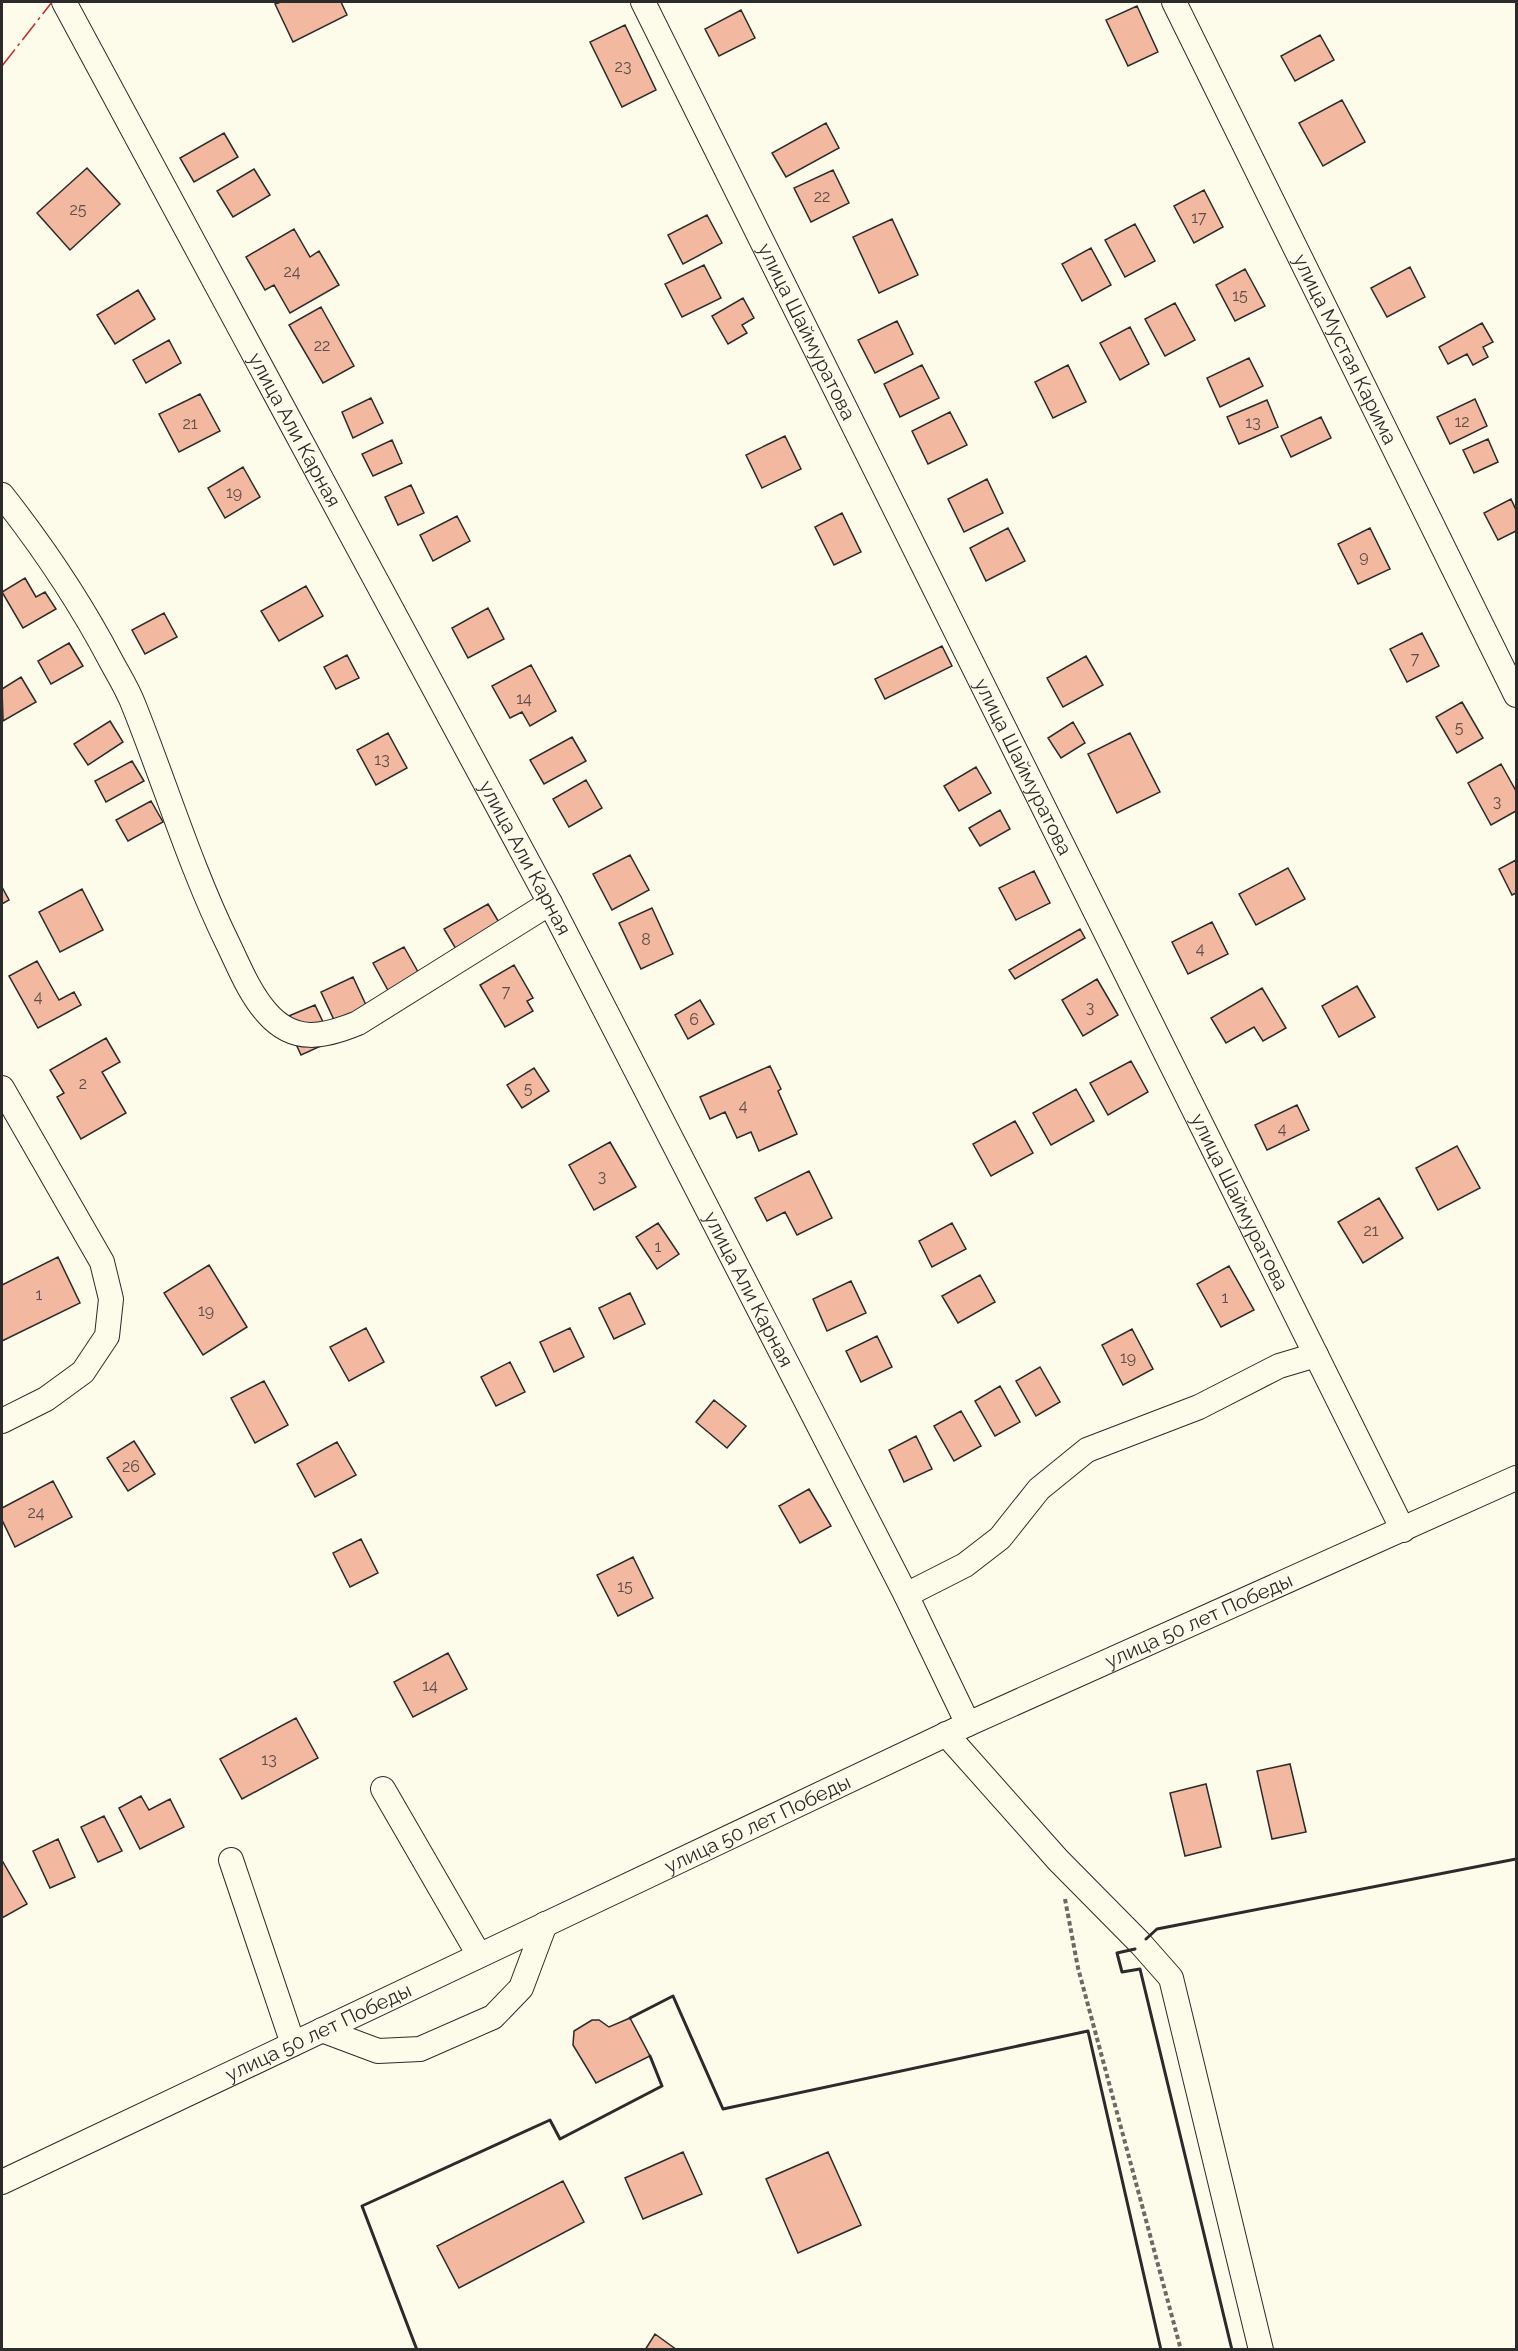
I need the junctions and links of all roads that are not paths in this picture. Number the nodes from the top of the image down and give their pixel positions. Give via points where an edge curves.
1 (64, 2) edge
2 (643, 2) edge
3 (1174, 2) edge
4 (2, 495) edge
5 (1516, 695) edge
6 (550, 903) junction
7 (2, 1088) edge
8 (1316, 1354) junction
9 (2, 1421) edge
10 (1516, 1478) edge
11 (1403, 1530) junction
12 (906, 1595) junction
13 (957, 1729) junction
14 (383, 1788) dead end
15 (231, 1860) dead end
16 (545, 1924) junction
17 (479, 1956) junction
18 (322, 2030) junction
19 (293, 2044) junction
20 (2, 2182) edge
21 (1261, 2349) edge

1 - 6 street, улица Али Карная
2 - 8 street, улица Шаймуратова
3 - 5 street, улица Мустая Карима
4 - 6 street via 91,623 133,703 206,899 250,988 267,1014 288,1030 308,1037 333,1034 358,1023
6 - 12 street, улица Али Карная
7 - 9 street via 102,1262 111,1299 107,1336 82,1372 46,1399
8 - 11 street, улица Шаймуратова
8 - 12 street via 1279,1366 1199,1407 1087,1450 1039,1489 1000,1538 965,1565
10 - 11 street, улица 50 лет Победы
11 - 13 street, улица 50 лет Победы
12 - 13 street, улица Али Карная
13 - 16 street, улица 50 лет Победы
13 - 21 street, улица Али Карная via 1058,1860 1171,1978
14 - 17 street
15 - 19 street
16 - 17 street, улица 50 лет Победы
16 - 18 street via 520,1988 493,2017 420,2049 378,2051
17 - 18 street, улица 50 лет Победы
18 - 19 street, улица 50 лет Победы
19 - 20 street, улица 50 лет Победы

